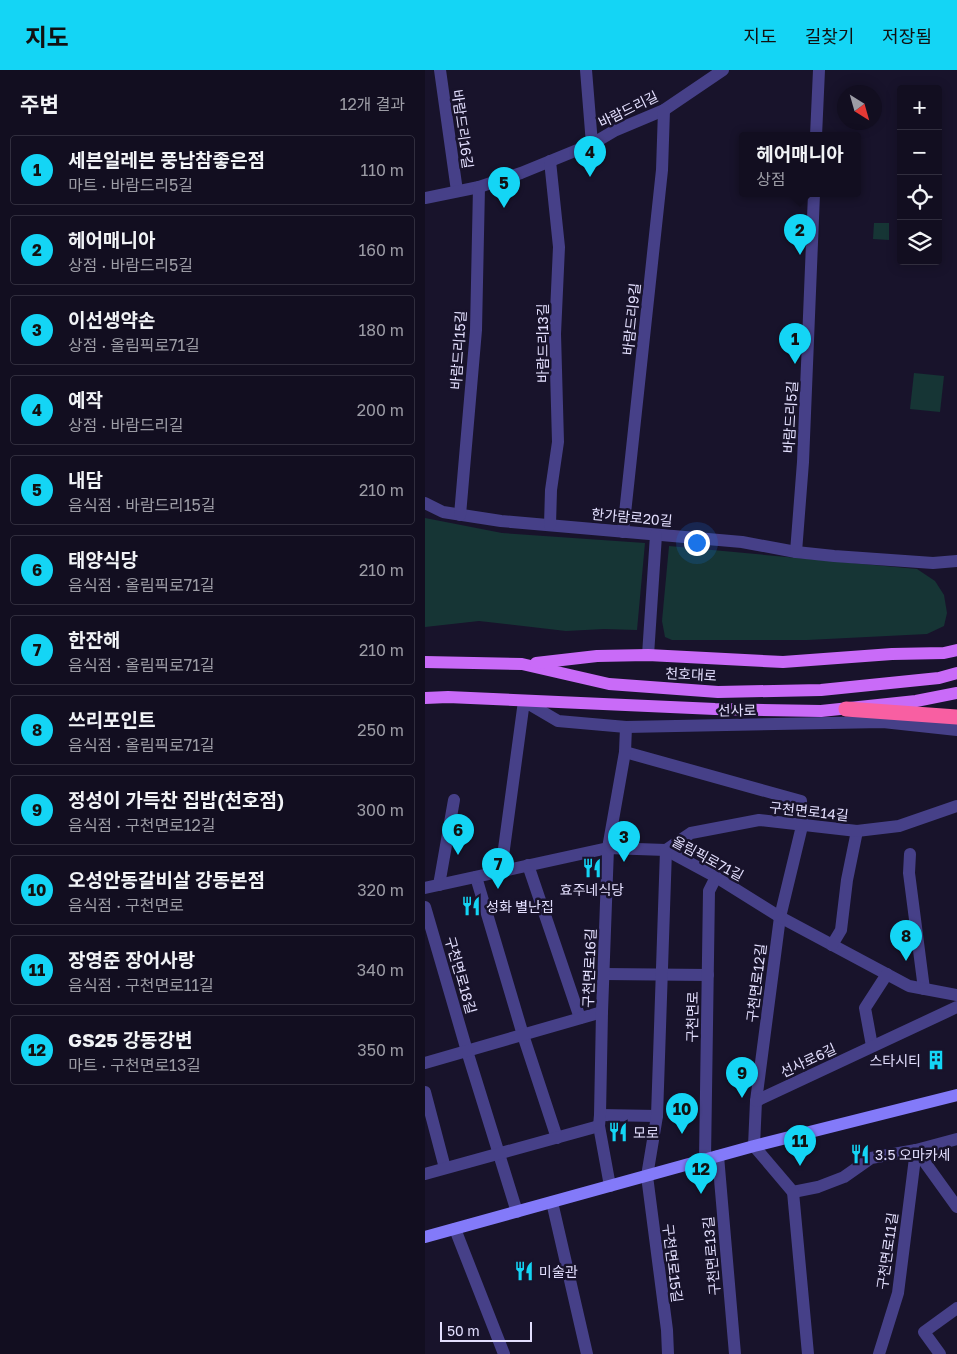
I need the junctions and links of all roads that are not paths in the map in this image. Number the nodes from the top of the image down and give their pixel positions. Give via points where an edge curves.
1 (440, 70) edge
2 (586, 70) edge
3 (723, 70) edge
4 (819, 70) edge
5 (664, 110) junction
6 (816, 132) edge
7 (592, 144) junction
8 (550, 161) junction
9 (479, 187) junction
10 (457, 191) junction
11 (814, 197) edge
12 (425, 198) edge
13 (425, 503) edge
14 (460, 515) junction
15 (550, 526) junction
16 (623, 532) junction
17 (656, 535) junction
18 (796, 552) junction
19 (957, 561) edge
20 (957, 650) edge
21 (648, 656) junction
22 (425, 662) edge
23 (522, 664) junction
24 (957, 673) edge
25 (957, 693) edge
26 (425, 698) edge
27 (524, 701) junction
28 (847, 709) junction
29 (953, 716) edge
30 (626, 727) junction
31 (957, 730) edge
32 (625, 752) junction
33 (454, 800) dead end
34 (957, 806) edge
35 (802, 826) junction
36 (857, 831) junction
37 (608, 848) junction
38 (666, 850) junction
39 (910, 854) dead end
40 (528, 866) junction
41 (501, 871) junction
42 (716, 876) junction
43 (476, 877) junction
44 (439, 885) junction
45 (425, 888) edge
46 (425, 907) edge
47 (779, 917) junction
48 (832, 945) junction
49 (604, 974) junction
50 (887, 974) junction
51 (661, 975) junction
52 (707, 975) junction
53 (924, 989) junction
54 (957, 995) edge
55 (957, 1007) edge
56 (602, 1012) junction
57 (579, 1018) junction
58 (523, 1035) junction
59 (872, 1046) junction
60 (467, 1051) junction
61 (425, 1064) edge
62 (425, 1092) edge
63 (957, 1095) edge
64 (756, 1100) junction
65 (657, 1116) junction
66 (600, 1121) junction
67 (557, 1138) junction
68 (957, 1140) edge
69 (754, 1146) junction
70 (916, 1150) junction
71 (499, 1154) junction
72 (712, 1158) junction
73 (445, 1168) junction
74 (425, 1174) edge
75 (647, 1176) junction
76 (610, 1186) junction
77 (793, 1192) junction
78 (552, 1202) junction
79 (957, 1207) edge
80 (517, 1212) junction
81 (455, 1229) junction
82 (425, 1237) edge
83 (957, 1308) edge
84 (504, 1354) edge
85 (587, 1354) edge
86 (668, 1354) edge
87 (735, 1354) edge
88 (808, 1354) edge
89 (879, 1354) edge
90 (940, 1354) edge

1 - 10 street, 바람드리16길
2 - 7 street
3 - 5 street, 바람드리길
4 - 6 street
5 - 7 street, 바람드리길
5 - 16 street, 바람드리9길 via 662,170
7 - 8 street, 바람드리길
8 - 9 street, 바람드리길
8 - 15 street, 바람드리13길 via 559,247 555,334 558,442
9 - 10 street, 바람드리길
9 - 14 street, 바람드리15길 via 476,330
10 - 12 street, 바람드리길
11 - 18 street, 바람드리5길
13 - 14 street, 한가람로20길 via 443,512
14 - 15 street, 한가람로20길
15 - 16 street, 한가람로20길
16 - 17 street, 한가람로20길
17 - 18 street, 한가람로20길 via 742,542
17 - 21 street
18 - 19 street, 한가람로20길 via 933,563
20 - 21 main road via 783,662
21 - 23 main road via 597,656
22 - 23 main road, 천호대로
23 - 24 main road, 천호대로 via 609,684 718,692 821,690 939,678
25 - 28 main road
26 - 27 main road
27 - 28 main road via 715,710
27 - 30 street, 선사로 via 558,721
27 - 41 street
28 - 29 highway
30 - 31 street, 선사로 via 883,722
30 - 32 street, 구천면로16길
32 - 35 street, 구천면로12길 via 801,801
32 - 37 street, 구천면로16길
33 - 44 street
34 - 36 street, 구천면로14길 via 899,826
35 - 36 street, 구천면로14길
35 - 38 street, 구천면로14길 via 759,820 691,833
35 - 47 street, 구천면로12길
36 - 48 street via 841,930
37 - 38 street, 올림픽로71길
37 - 40 street, 올림픽로71길
37 - 49 street, 구천면로16길
38 - 42 street, 올림픽로71길
38 - 51 street
39 - 53 street via 909,873
40 - 41 street, 올림픽로71길
40 - 57 street
41 - 43 street, 올림픽로71길
42 - 47 street, 올림픽로71길
42 - 52 street, 구천면로 via 709,891
43 - 44 street, 올림픽로71길
43 - 58 street
44 - 45 street, 올림픽로71길
46 - 60 street, 구천면로18길
47 - 48 street, 올림픽로71길
47 - 64 street, 구천면로12길
48 - 50 street, 올림픽로71길
49 - 51 street
49 - 56 street, 구천면로16길
50 - 53 street, 올림픽로71길 via 909,986
50 - 59 street via 865,1008
51 - 52 street
51 - 65 street
52 - 72 street, 구천면로
53 - 54 street, 올림픽로71길
55 - 59 street, 선사로6길
56 - 57 street
56 - 66 street, 구천면로16길
57 - 58 street
58 - 60 street
58 - 67 street
59 - 64 street, 선사로6길
60 - 61 street
60 - 71 street, 구천면로18길
62 - 73 street
63 - 69 main road
64 - 69 street, 구천면로12길
65 - 66 street
65 - 75 street
66 - 67 street
66 - 76 street, 구천면로16길
67 - 71 street
68 - 70 street
69 - 72 main road
69 - 77 street
70 - 77 street via 871,1158 844,1176 818,1187
70 - 79 street
70 - 89 street, 구천면로11길 via 898,1293
71 - 73 street
71 - 80 street, 구천면로18길
72 - 75 main road
72 - 87 street, 구천면로13길
73 - 74 street
75 - 76 main road
75 - 86 street, 구천면로15길
76 - 78 main road
77 - 88 street
78 - 80 main road
78 - 85 street
80 - 81 main road
81 - 82 main road
81 - 84 street
83 - 90 street via 924,1332

